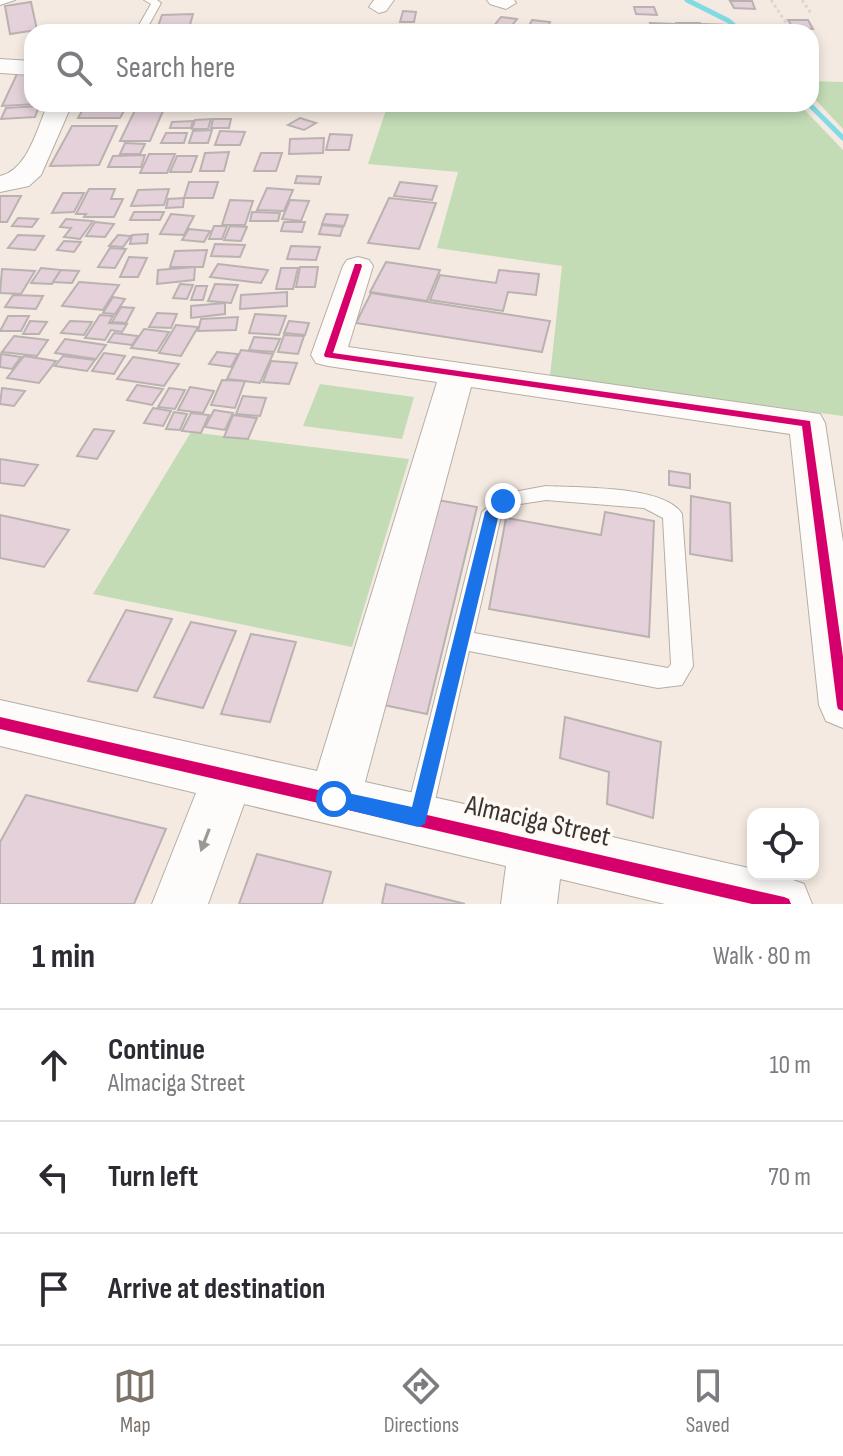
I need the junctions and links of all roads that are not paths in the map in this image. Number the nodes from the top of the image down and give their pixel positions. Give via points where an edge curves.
1 (10, 0) edge
2 (149, 0) edge
3 (0, 2) edge
4 (144, 24) edge
5 (0, 66) edge
6 (24, 68) edge
7 (57, 112) edge
8 (0, 184) edge
9 (358, 266) dead end
10 (457, 374) junction
11 (462, 640) junction
12 (843, 705) edge
13 (0, 723) edge
14 (229, 776) junction
15 (334, 799) junction
16 (418, 818) junction
17 (537, 844) junction
18 (180, 904) edge
19 (529, 904) edge
20 (784, 904) edge

1 - 3 lane
2 - 4 lane via 156,3
5 - 6 street
7 - 8 street via 32,169 20,180
9 - 10 street via 328,355
10 - 12 street via 807,423
10 - 15 street
11 - 11 lane via 674,678 682,666 672,514 647,501 546,493 503,501 492,512
11 - 16 lane
13 - 14 street, Almaciga Street
14 - 15 street, Almaciga Street
14 -> 18 street
15 - 16 street, Almaciga Street
16 - 17 street, Almaciga Street
17 - 19 street
17 - 20 street, Almaciga Street

